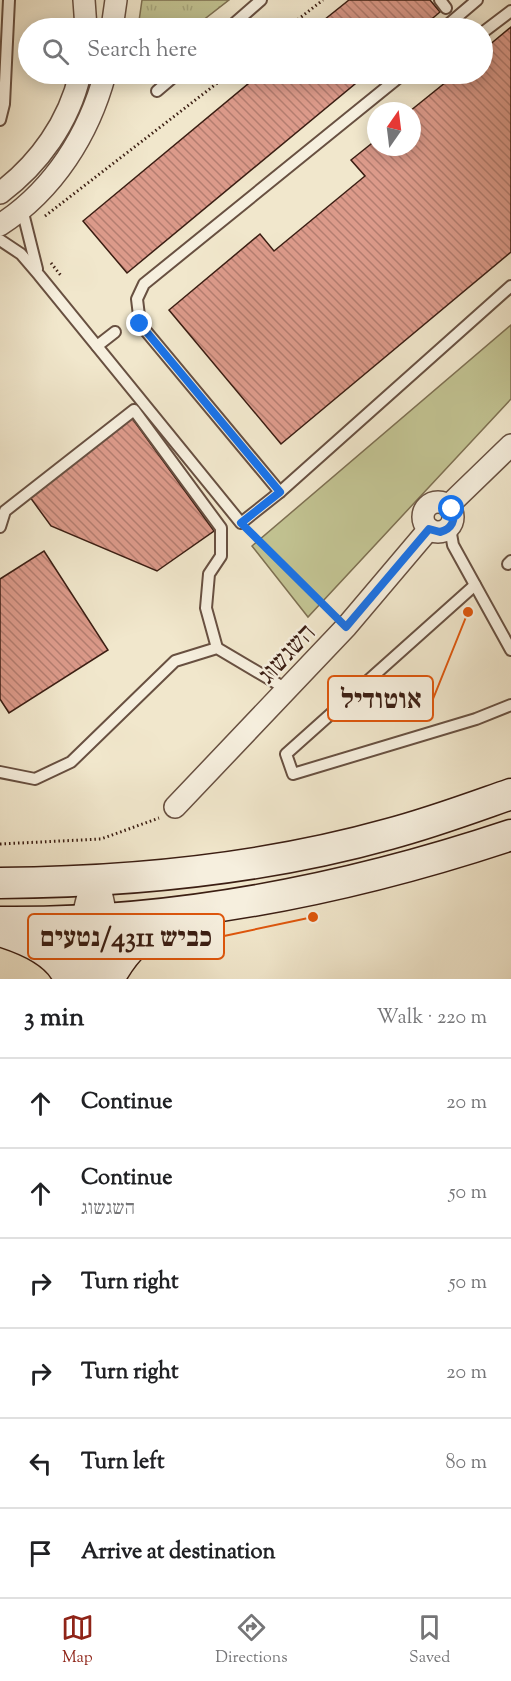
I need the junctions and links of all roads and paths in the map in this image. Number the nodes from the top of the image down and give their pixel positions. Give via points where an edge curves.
1 (9, 0) edge
2 (84, 0) edge
3 (116, 0) edge
4 (261, 0) edge
5 (323, 0) edge
6 (477, 0) edge
7 (511, 11) edge
8 (85, 18) edge
9 (113, 18) edge
10 (240, 18) edge
11 (300, 18) edge
12 (456, 18) edge
13 (493, 25) edge
14 (4, 26) edge
15 (77, 84) edge
16 (102, 84) edge
17 (165, 84) edge
18 (216, 84) edge
19 (391, 84) edge
20 (157, 91) dead end
21 (0, 120) edge
22 (0, 193) edge
23 (22, 209) junction
24 (0, 225) edge
25 (26, 231) junction
26 (0, 240) edge
27 (39, 274) junction
28 (511, 286) edge
29 (114, 332) dead end
30 (98, 346) junction
31 (511, 439) edge
32 (511, 445) edge
33 (495, 459) junction
34 (280, 492) junction
35 (449, 505) junction
36 (241, 523) junction
37 (0, 527) edge
38 (439, 528) junction
39 (475, 585) junction
40 (346, 627) junction
41 (217, 648) junction
42 (511, 650) edge
43 (288, 690) junction
44 (511, 705) edge
45 (0, 772) edge
46 (511, 794) edge
47 (175, 807) joint
48 (511, 835) edge
49 (0, 844) edge
50 (95, 881) junction
51 (0, 883) edge
52 (185, 911) junction
53 (95, 919) junction
54 (0, 922) edge
55 (0, 931) edge
56 (69, 979) edge
57 (79, 979) edge
58 (101, 979) edge
59 (109, 979) edge

1 - 14 lane
2 - 8 street
3 - 9 street
4 - 10 lane
5 - 11 path
6 - 12 lane
7 - 13 lane
14 - 21 lane via 4,104
15 - 22 street via 57,131 26,171
16 - 23 street via 81,137 58,172
17 - 20 lane
18 - 25 path
19 - 34 lane via 144,284 137,299 140,324
23 - 24 street
23 - 25 lane
25 - 27 lane
26 - 27 lane via 21,254
27 - 30 lane
28 - 34 lane
29 - 30 lane
30 - 36 lane
31 - 33 street
32 - 33 street
33 - 35 street
34 - 36 lane
35 - 38 street via 454,514
35 - 38 street via 439,501 426,508 423,518
36 - 40 path
37 - 41 lane via 5,511 134,410 221,528 221,556 209,574 206,608
38 - 39 lane
38 - 40 street, השגשוג
39 - 42 lane
39 - 44 lane via 286,754 293,774
40 - 43 street, השגשוג
41 - 43 lane
41 - 45 lane via 176,661 71,762 35,779
43 - 47 street, השגשוג
46 - 50 main road via 389,834 324,849 186,872
47 - 49 path via 182,809 101,839
48 - 52 main road via 408,868 337,885
50 - 51 main road
50 - 53 street
52 - 53 main road
52 - 59 main road via 138,938
53 - 54 main road
53 - 57 street
53 - 58 street via 104,961
55 - 56 main road via 30,940 65,968

